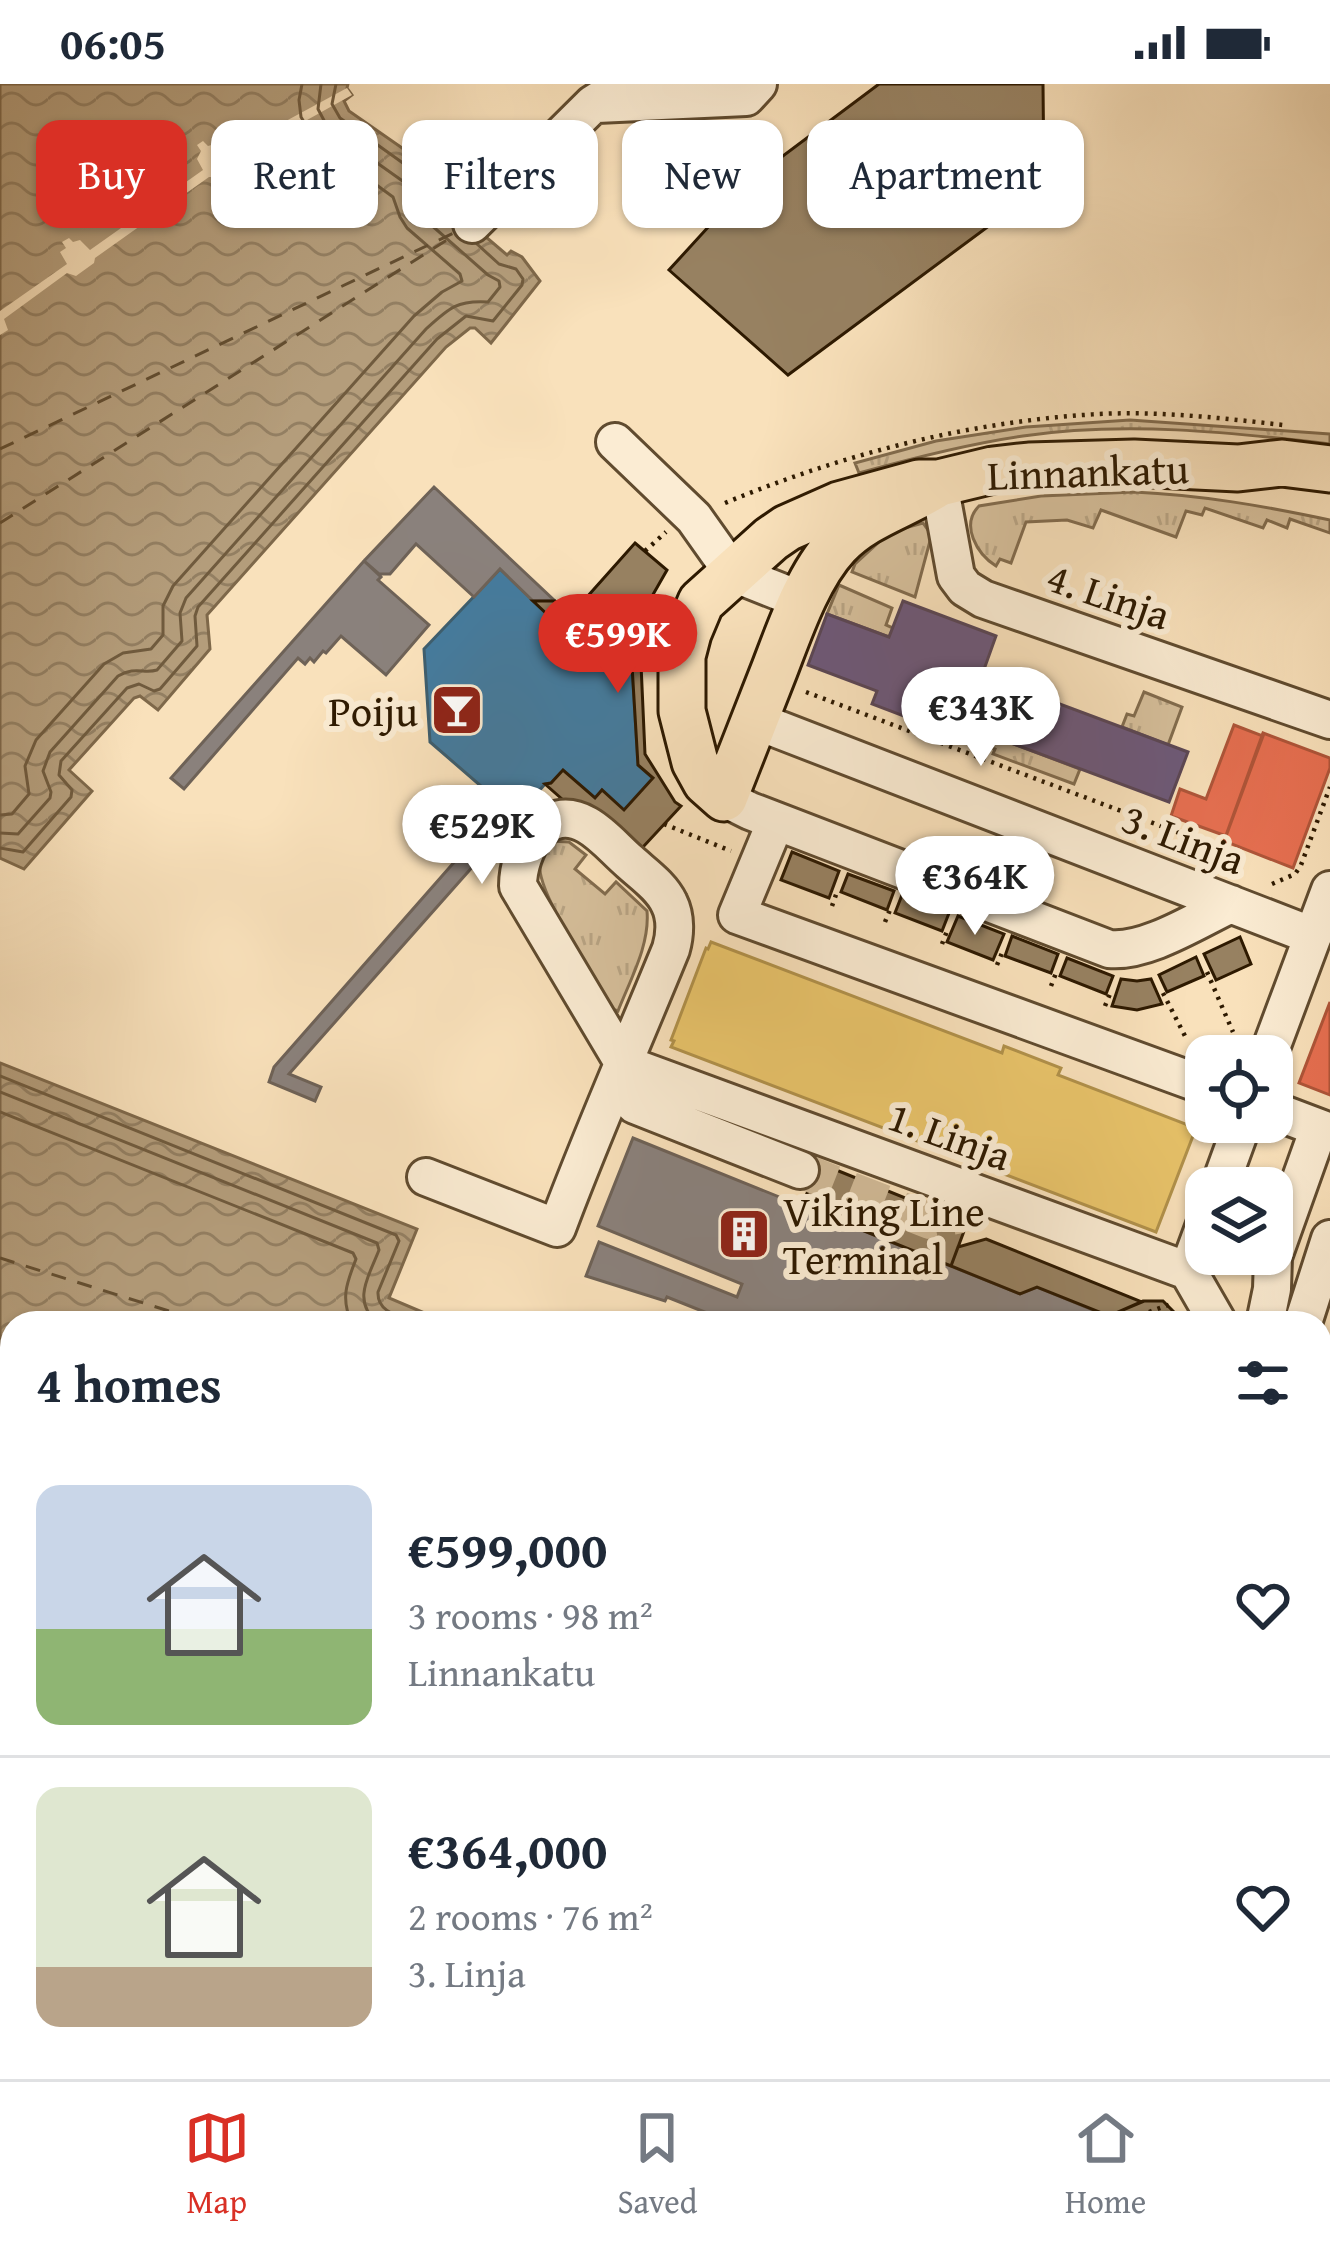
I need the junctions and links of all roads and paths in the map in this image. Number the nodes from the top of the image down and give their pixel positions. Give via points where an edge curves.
1 (626, 84) edge
2 (758, 84) edge
3 (596, 94) edge
4 (571, 120) edge
5 (615, 442) dead end
6 (1238, 468) junction
7 (1330, 469) edge
8 (939, 483) junction
9 (1330, 500) edge
10 (733, 573) junction
11 (801, 600) junction
12 (796, 688) dead end
13 (754, 720) junction
14 (1330, 720) edge
15 (1330, 787) edge
16 (724, 798) junction
17 (776, 821) junction
18 (664, 824) dead end
19 (731, 851) dead end
20 (1184, 854) dead end
21 (1266, 883) dead end
22 (838, 889) dead end
23 (1330, 890) edge
24 (1231, 904) junction
25 (832, 905) dead end
26 (890, 910) dead end
27 (885, 922) dead end
28 (947, 931) dead end
29 (1313, 936) junction
30 (942, 944) dead end
31 (1001, 953) dead end
32 (998, 965) dead end
33 (1207, 972) dead end
34 (1056, 973) dead end
35 (1051, 986) dead end
36 (1162, 993) dead end
37 (1110, 994) dead end
38 (1105, 1006) dead end
39 (1234, 1032) dead end
40 (1276, 1035) edge
41 (1185, 1036) edge
42 (624, 1064) junction
43 (1185, 1078) edge
44 (1293, 1118) edge
45 (1324, 1130) edge
46 (800, 1170) tunnel mouth
47 (427, 1177) dead end
48 (1010, 1205) junction
49 (961, 1215) tunnel mouth
50 (1330, 1239) edge
51 (1186, 1275) edge
52 (1182, 1287) junction
53 (1150, 1311) edge
54 (1206, 1311) edge
55 (1267, 1311) edge
56 (1307, 1311) edge

1 - 3 street
2 - 3 street via 746,97
3 - 4 street
5 - 10 street via 694,518
6 - 7 main road, Linnankatu
6 - 8 main road, Linnankatu via 1029,466
6 - 9 main road, Linnankatu
8 - 10 main road, Linnankatu via 821,512 771,539
8 - 11 main road, Linnankatu via 836,546
8 - 14 street, 4. Linja via 956,576 983,599
10 - 11 street
10 - 16 main road, Linnankatu via 701,602 682,656 682,711 695,762
11 - 13 main road, Linnankatu
12 - 20 path via 1190,837
13 - 16 main road, Linnankatu
13 - 24 street, 3. Linja
15 - 21 path via 1295,874
16 - 17 street
17 - 24 street via 1109,949 1141,946
17 - 43 street via 737,915
18 - 19 path
22 - 25 path
23 - 29 street
24 - 29 street, 3. Linja
26 - 27 path
28 - 30 path
29 - 40 street
31 - 32 path
33 - 39 path
34 - 35 path
36 - 41 path
37 - 38 path
42 - 42 street via 671,949 671,904 589,826 561,818 530,838 518,886
42 - 46 street via 634,1105
42 - 47 street via 557,1228
42 - 48 street, 1. Linja
44 - 45 street
45 - 55 street via 1273,1257
48 - 49 street
48 - 52 street, 1. Linja
50 - 56 street
51 - 52 street
52 - 53 path
52 - 54 street

